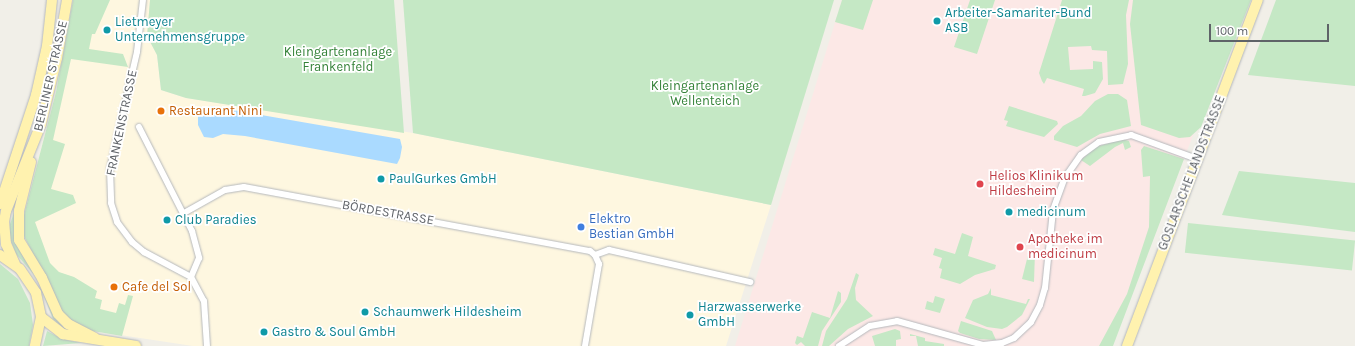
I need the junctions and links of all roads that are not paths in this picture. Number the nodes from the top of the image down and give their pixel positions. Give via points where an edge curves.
1 (52, 0) edge
2 (67, 0) edge
3 (143, 0) edge
4 (1258, 0) edge
5 (41, 124) junction
6 (139, 127) dead end
7 (1197, 159) junction
8 (0, 204) edge
9 (184, 213) junction
10 (0, 255) edge
11 (595, 255) junction
12 (15, 264) junction
13 (191, 277) junction
14 (750, 282) dead end
15 (41, 317) junction
16 (96, 338) junction
17 (35, 346) edge
18 (136, 346) edge
19 (207, 346) edge
20 (585, 346) edge
21 (839, 346) edge
22 (1127, 346) edge

1 - 8 main road, BERLINER STRASSE via 47,46 36,95
2 - 5 main road, BERLINER STRASSE
3 - 13 street, FRANKENSTRASSE via 137,52 110,170 111,203 117,222 132,242 149,255
4 - 7 main road, GOSLARSCHE LANDSTRASSE
5 - 12 main road, BERLINER STRASSE via 10,200 4,222 6,244
5 - 16 main road via 19,211 19,240 42,278 58,314 68,324
6 - 9 street, FRANKENSTRASSE
7 - 21 street via 1131,135 1099,142 1081,155 1064,179 1053,210 1045,288 1040,305 1031,322 1014,338 1002,343 984,345 901,321 870,326
7 - 22 main road, GOSLARSCHE LANDSTRASSE
9 - 11 street, BÖRDESTRASSE via 224,190 244,187 590,251
9 - 13 street, FRANKENSTRASSE via 199,258
10 - 12 main road
11 - 14 street via 608,250
11 - 20 street via 599,264
12 - 15 main road via 33,286
13 - 19 street via 204,301
15 - 16 main road via 63,334
15 - 17 main road
16 - 18 main road

